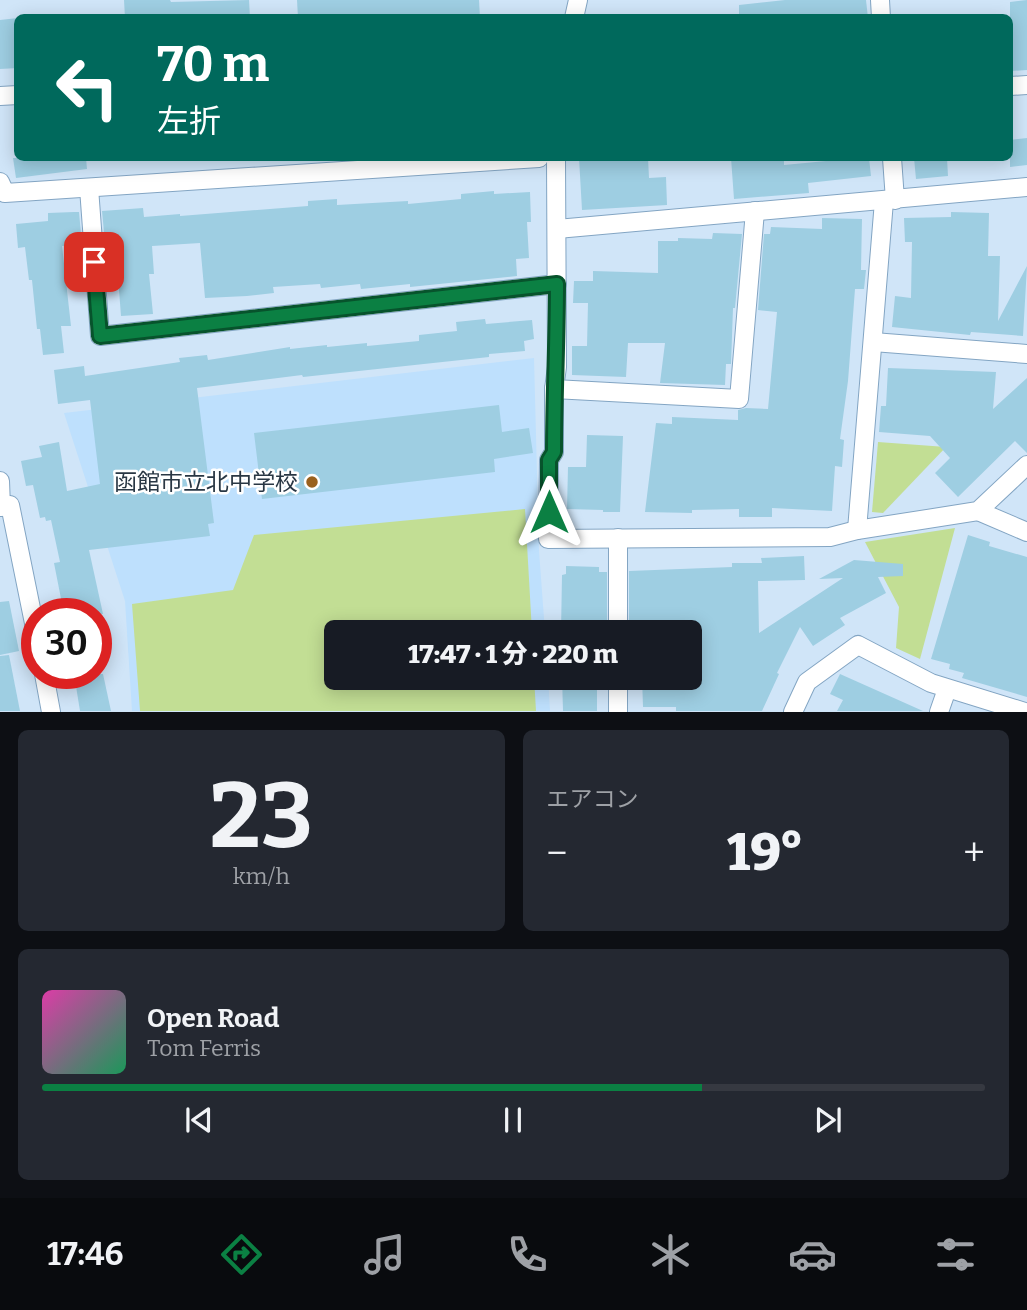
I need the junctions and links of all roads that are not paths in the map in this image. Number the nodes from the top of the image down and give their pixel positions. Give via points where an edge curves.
1 (494, 161) edge
2 (556, 161) edge
3 (892, 161) edge
4 (0, 182) edge
5 (1027, 187) edge
6 (89, 188) junction
7 (890, 201) junction
8 (755, 211) junction
9 (557, 229) junction
10 (557, 284) junction
11 (873, 342) junction
12 (1027, 354) edge
13 (554, 390) junction
14 (1027, 465) edge
15 (0, 481) edge
16 (0, 507) edge
17 (978, 510) junction
18 (858, 530) junction
19 (1027, 531) edge
20 (618, 538) junction
21 (29, 598) edge
22 (618, 620) edge
23 (47, 689) edge
24 (947, 689) junction
25 (618, 690) edge
26 (51, 712) edge
27 (618, 712) edge
28 (793, 712) edge
29 (939, 712) edge
30 (1025, 712) edge

1 - 6 street
2 - 9 street
3 - 7 street
4 - 6 street via 5,193
5 - 7 street
6 - 10 street via 100,336
7 - 8 street
7 - 11 street
8 - 9 street
8 - 13 street via 739,399
9 - 10 street
10 - 13 street
11 - 12 street
11 - 18 street
13 - 20 street via 548,539
14 - 17 street
15 - 16 street
16 - 21 street via 10,505
17 - 18 street
17 - 19 street
18 - 20 street via 830,537
20 - 22 street
23 - 26 street
24 - 28 street via 858,645 807,682
24 - 29 street
24 - 30 street
25 - 27 street

